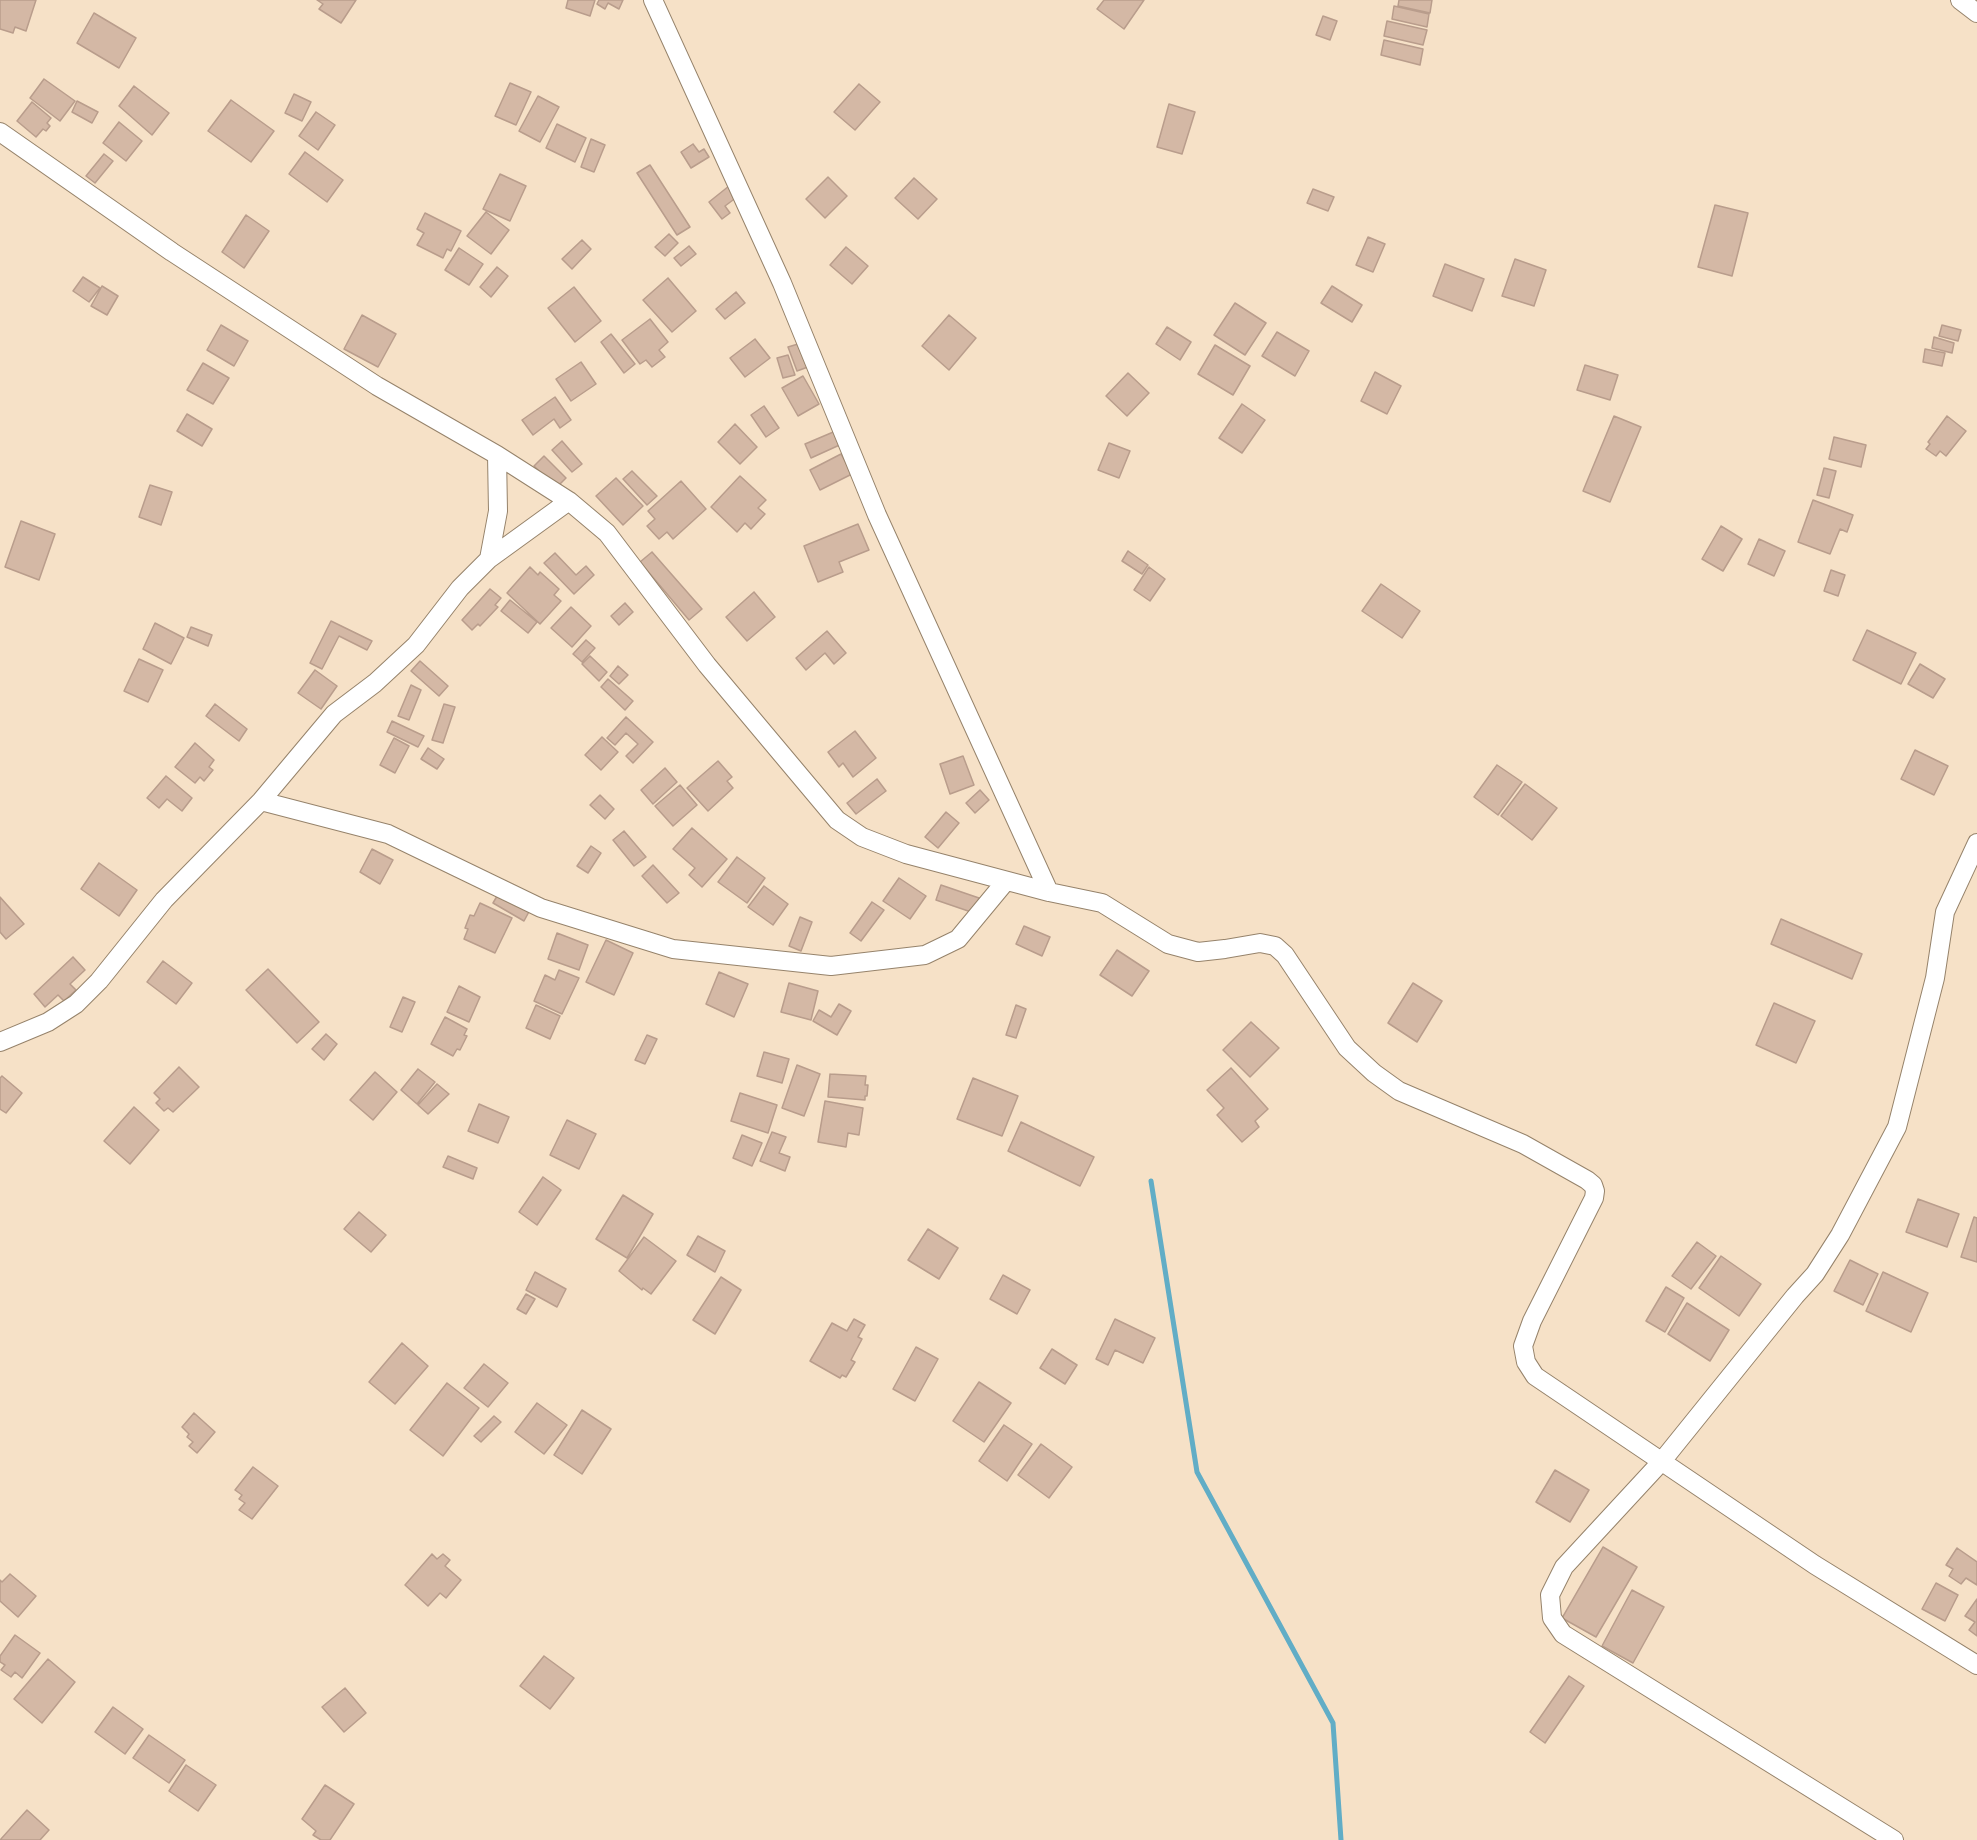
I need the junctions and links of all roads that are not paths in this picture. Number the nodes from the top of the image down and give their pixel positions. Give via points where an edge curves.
1 (653, 0) edge
2 (1960, 0) edge
3 (1977, 13) edge
4 (0, 132) edge
5 (497, 454) junction
6 (569, 501) junction
7 (489, 559) junction
8 (261, 801) junction
9 (1977, 843) edge
10 (1006, 881) junction
11 (1049, 892) junction
12 (0, 1042) edge
13 (1662, 1461) junction
14 (1977, 1665) edge
15 (1894, 1840) edge

1 - 11 street via 782,283 877,515
2 - 3 street
4 - 5 street via 172,252 377,386
5 - 6 street
5 - 7 street via 498,511
6 - 7 street
6 - 10 street via 607,533 707,665 837,820 885,848
7 - 8 street via 460,588 416,645 334,714
8 - 10 street via 388,834 542,908 673,949 831,966 925,955 958,939
8 - 12 street via 164,900 76,1004 48,1023
9 - 13 street via 1946,912 1935,978 1897,1127 1815,1274
10 - 11 street
11 - 13 street via 1102,903 1168,944 1198,951 1260,943 1275,946 1347,1048 1374,1073 1399,1091 1523,1144 1593,1185 1594,1198 1532,1321 1523,1346 1526,1362 1535,1376
13 - 14 street via 1815,1565
13 - 15 street via 1564,1567 1550,1595 1552,1618 1563,1634

